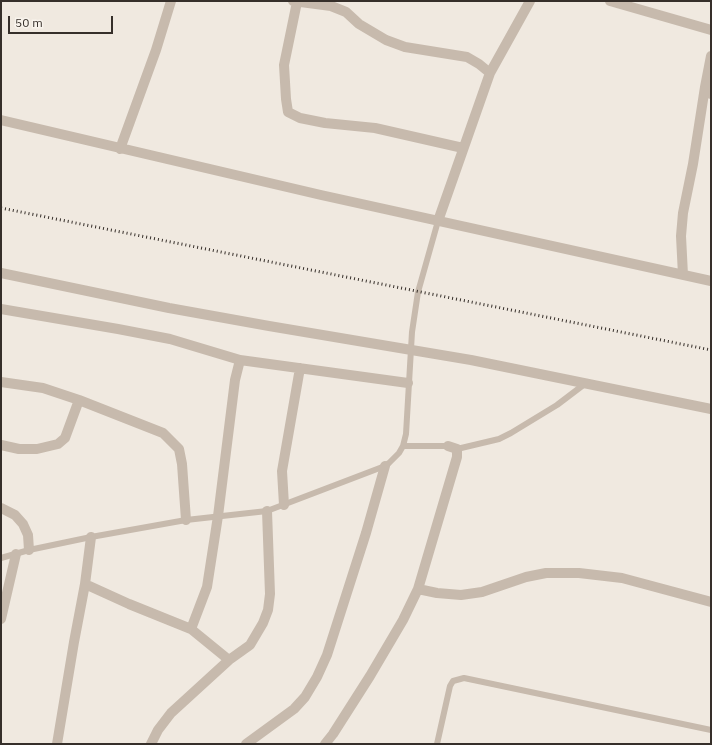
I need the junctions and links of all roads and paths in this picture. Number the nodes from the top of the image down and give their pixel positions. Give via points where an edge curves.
1 (171, 1) edge
2 (295, 1) edge
3 (530, 1) edge
4 (610, 1) edge
5 (711, 30) edge
6 (711, 56) edge
7 (490, 73) junction
8 (708, 91) edge
9 (1, 120) edge
10 (462, 148) junction
11 (120, 149) junction
12 (438, 221) junction
13 (1, 273) edge
14 (683, 275) junction
15 (711, 281) edge
16 (1, 309) edge
17 (410, 350) junction
18 (240, 360) junction
19 (300, 368) junction
20 (1, 382) edge
21 (408, 383) junction
22 (586, 383) junction
23 (79, 400) junction
24 (711, 409) edge
25 (1, 445) edge
26 (402, 446) junction
27 (452, 448) junction
28 (385, 466) junction
29 (284, 504) junction
30 (1, 508) edge
31 (267, 511) junction
32 (218, 516) junction
33 (186, 520) junction
34 (91, 537) junction
35 (29, 550) junction
36 (16, 554) junction
37 (1, 558) edge
38 (85, 584) junction
39 (418, 589) junction
40 (711, 602) edge
41 (1, 619) edge
42 (191, 629) junction
43 (229, 660) junction
44 (711, 730) edge
45 (57, 744) edge
46 (151, 744) edge
47 (246, 744) edge
48 (325, 744) edge
49 (437, 744) edge

1 - 11 street
2 - 7 street via 331,6 346,12 359,24 386,40 406,47 467,57
2 - 10 street via 284,65 288,112 300,118 375,128
3 - 7 street
4 - 5 street
6 - 8 street
7 - 10 street
8 - 14 street via 682,213
9 - 11 street
10 - 12 street
11 - 12 street
12 - 14 street
12 - 17 lane via 418,292
13 - 17 street via 177,309
14 - 15 street
16 - 18 street via 170,340
17 - 21 lane
17 - 22 street
18 - 19 street
18 - 32 street via 234,386
19 - 21 street
19 - 29 street via 282,471
20 - 23 street via 43,388
21 - 26 lane via 406,434
22 - 24 street
22 - 27 lane via 511,434 499,439
23 - 25 street via 66,438 58,444 37,450
23 - 33 street via 163,433 173,441 179,449 182,464
26 - 27 lane
26 - 28 lane via 399,453
27 - 39 street via 457,457
28 - 29 lane
28 - 47 street via 327,655 317,678 294,709
29 - 31 lane
30 - 35 street via 15,515 24,524
31 - 32 lane
31 - 43 street via 270,573 268,610 250,646
32 - 33 lane
32 - 42 street via 207,587
33 - 34 lane
34 - 35 lane
34 - 38 street
35 - 36 lane
36 - 37 lane
36 - 41 street
38 - 42 street
38 - 45 street
39 - 40 street via 461,595 482,592 546,573 579,573 622,578
39 - 48 street via 370,676
42 - 43 street
43 - 46 street via 170,713
44 - 49 lane via 464,678 453,681 450,686

